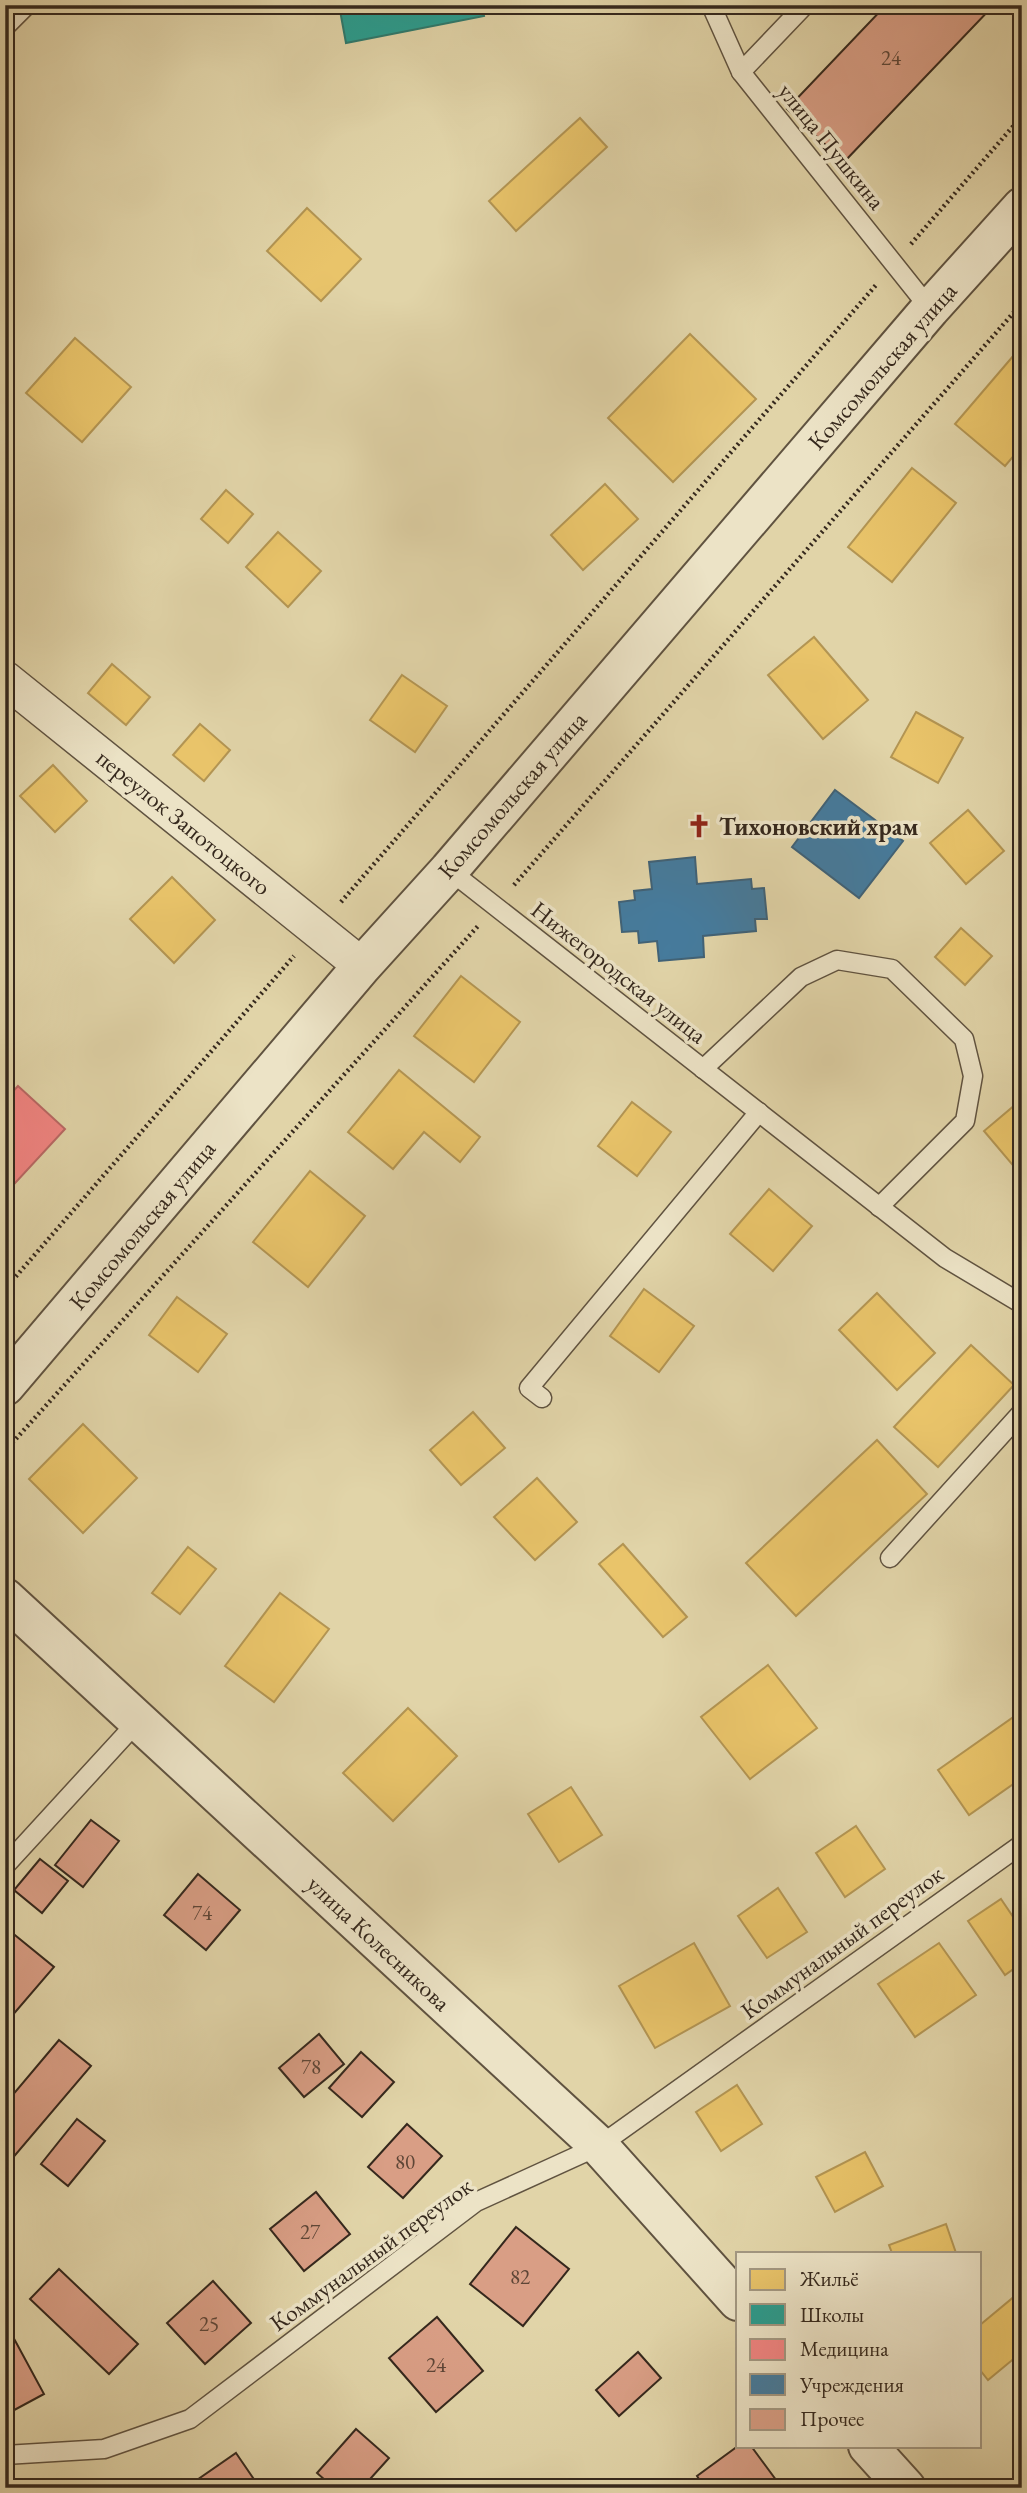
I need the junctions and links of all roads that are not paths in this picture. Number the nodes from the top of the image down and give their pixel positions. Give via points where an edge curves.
1 (27, 5) edge
2 (711, 5) edge
3 (804, 5) edge
4 (5, 27) edge
5 (741, 72) junction
6 (1022, 206) edge
7 (930, 309) junction
8 (5, 679) edge
9 (449, 870) junction
10 (362, 966) junction
11 (703, 1069) junction
12 (759, 1112) junction
13 (879, 1207) junction
14 (1022, 1304) edge
15 (5, 1386) edge
16 (541, 1398) dead end
17 (1022, 1412) edge
18 (890, 1558) dead end
19 (5, 1598) edge
20 (138, 1721) junction
21 (1022, 1844) edge
22 (5, 1866) edge
23 (599, 2146) junction
24 (736, 2299) edge
25 (870, 2448) edge
26 (5, 2455) edge
27 (906, 2488) edge

1 - 4 lane
2 - 5 lane, улица Пушкина
3 - 5 lane
5 - 7 lane, улица Пушкина
6 - 7 street, Комсомольская улица
7 - 9 street, Комсомольская улица
8 - 10 street, переулок Запотоцкого
9 - 10 street, Комсомольская улица
9 - 11 lane, Нижегородская улица
10 - 15 street, Комсомольская улица
11 - 12 lane, Нижегородская улица
11 - 13 lane via 802,977 837,960 892,969 964,1039 973,1076 965,1121
12 - 13 lane, Нижегородская улица
12 - 16 lane via 529,1388
13 - 14 lane, Нижегородская улица via 945,1258
17 - 18 lane
19 - 20 street, улица Колесникова
20 - 22 lane
20 - 23 street, улица Колесникова
21 - 23 lane, Коммунальный переулок
23 - 24 street, улица Колесникова
23 - 26 lane, Коммунальный переулок via 476,2202 190,2419 104,2449
25 - 27 street

